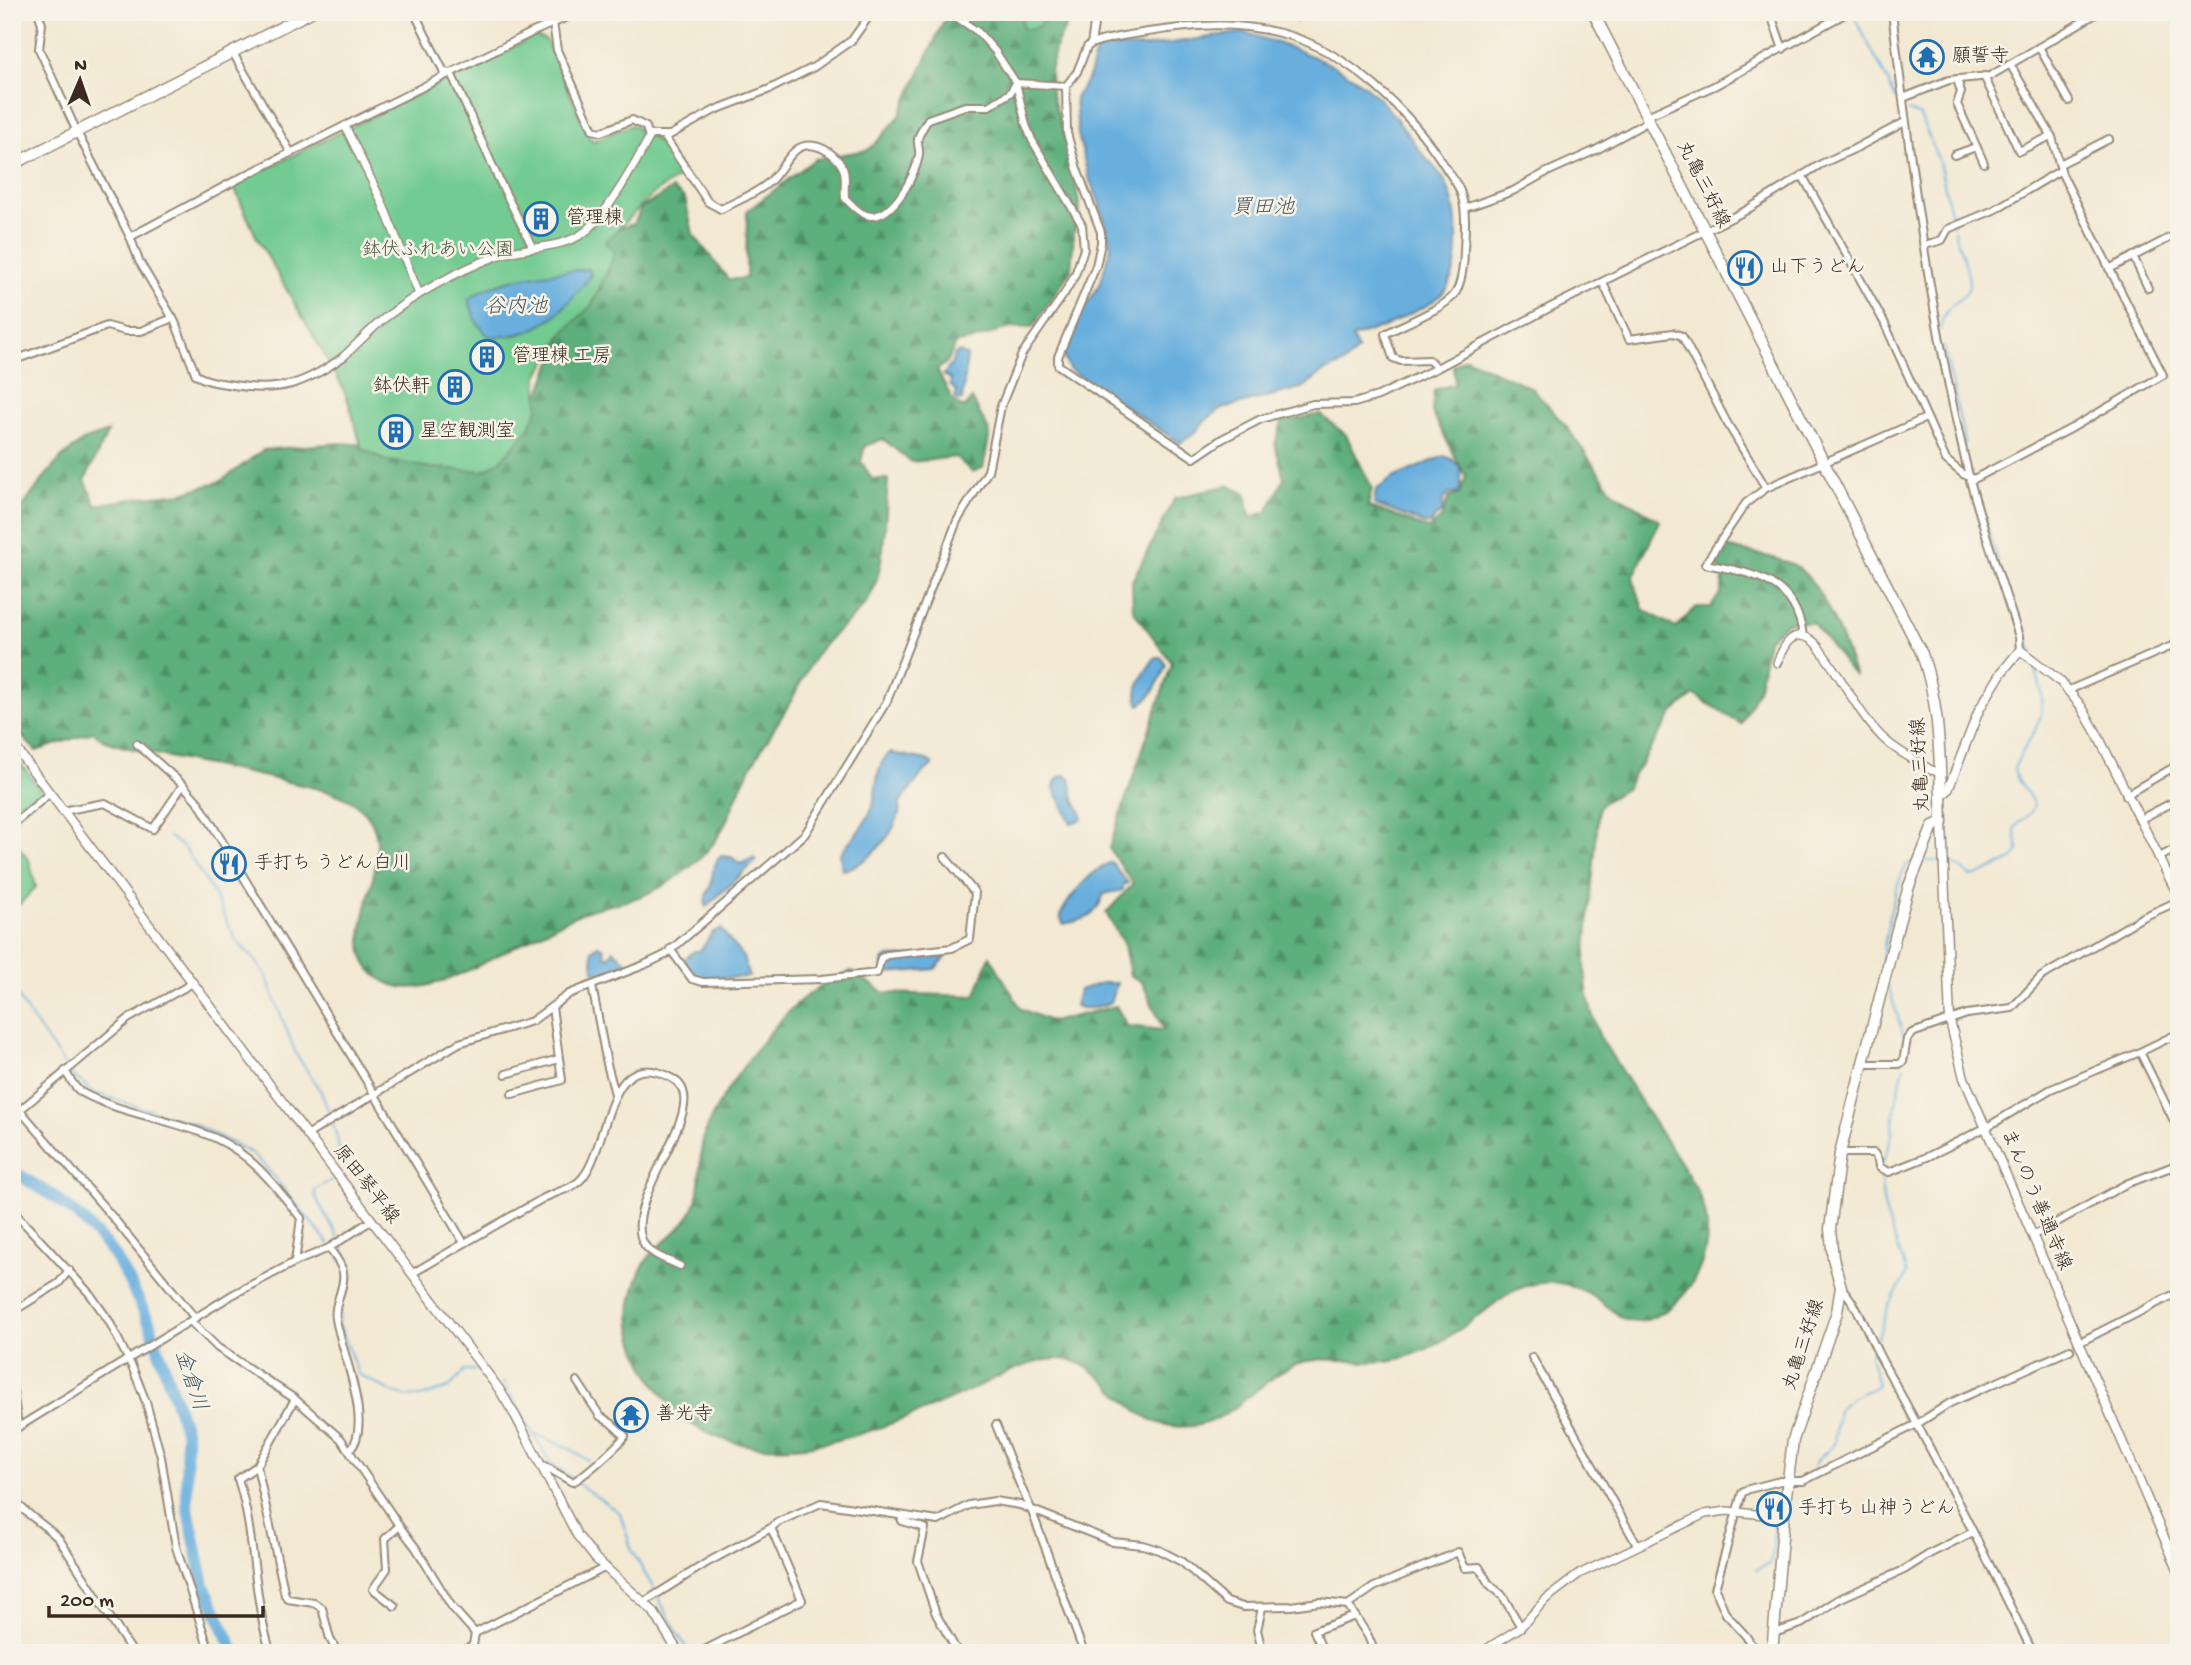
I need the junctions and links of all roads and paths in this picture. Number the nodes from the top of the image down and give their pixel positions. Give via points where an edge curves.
1 (38, 12) edge
2 (311, 12) edge
3 (414, 12) edge
4 (549, 12) edge
5 (579, 12) edge
6 (872, 12) edge
7 (949, 12) edge
8 (970, 12) edge
9 (1096, 12) edge
10 (1593, 12) edge
11 (1770, 12) edge
12 (1848, 12) edge
13 (1892, 12) edge
14 (2099, 12) edge
15 (965, 22) junction
16 (553, 23) junction
17 (1091, 44) junction
18 (2039, 47) junction
19 (1783, 49) junction
20 (233, 52) junction
21 (2010, 64) junction
22 (451, 73) junction
23 (1984, 76) junction
24 (1957, 79) junction
25 (1016, 83) junction
26 (1066, 86) junction
27 (1903, 98) junction
28 (2069, 101) dead end
29 (1647, 116) junction
30 (1905, 122) junction
31 (345, 126) junction
32 (77, 132) junction
33 (2051, 135) junction
34 (649, 136) junction
35 (664, 136) junction
36 (2109, 139) dead end
37 (1976, 147) junction
38 (291, 153) junction
39 (1954, 155) dead end
40 (1984, 163) dead end
41 (12, 165) edge
42 (2061, 167) junction
43 (1802, 176) junction
44 (1465, 208) junction
45 (1706, 232) junction
46 (2179, 233) edge
47 (130, 237) junction
48 (1925, 245) junction
49 (533, 248) junction
50 (2133, 256) junction
51 (2109, 269) junction
52 (1603, 283) junction
53 (2148, 288) dead end
54 (419, 294) junction
55 (173, 318) junction
56 (343, 357) joint
57 (12, 361) edge
58 (1437, 369) junction
59 (1926, 418) junction
60 (1824, 462) junction
61 (1972, 478) junction
62 (1766, 488) junction
63 (1803, 636) junction
64 (2179, 643) edge
65 (2020, 650) junction
66 (1777, 663) dead end
67 (2068, 690) junction
68 (12, 743) edge
69 (137, 744) dead end
70 (2179, 764) edge
71 (1939, 772) junction
72 (183, 785) junction
73 (50, 793) junction
74 (2126, 795) junction
75 (1940, 797) junction
76 (2179, 799) edge
77 (62, 811) junction
78 (2139, 820) junction
79 (1942, 822) junction
80 (12, 825) edge
81 (2179, 847) edge
82 (945, 857) dead end
83 (2158, 858) junction
84 (2179, 897) edge
85 (670, 949) junction
86 (193, 983) junction
87 (592, 986) junction
88 (552, 1007) junction
89 (1950, 1021) junction
90 (2179, 1033) edge
91 (2140, 1052) junction
92 (559, 1059) junction
93 (1861, 1065) junction
94 (67, 1070) junction
95 (506, 1074) dead end
96 (375, 1093) junction
97 (512, 1094) dead end
98 (615, 1094) junction
99 (12, 1101) edge
100 (20, 1110) junction
101 (1987, 1127) junction
102 (2179, 1131) edge
103 (307, 1135) junction
104 (1840, 1153) junction
105 (2179, 1164) edge
106 (12, 1210) edge
107 (21, 1219) junction
108 (372, 1220) junction
109 (12, 1225) edge
110 (2034, 1235) junction
111 (464, 1243) junction
112 (334, 1245) junction
113 (295, 1262) junction
114 (680, 1266) dead end
115 (69, 1269) junction
116 (413, 1273) junction
117 (1841, 1287) junction
118 (2179, 1292) edge
119 (12, 1312) edge
120 (192, 1320) junction
121 (2078, 1343) junction
122 (2070, 1350) dead end
123 (1532, 1357) dead end
124 (128, 1360) junction
125 (577, 1381) dead end
126 (12, 1383) edge
127 (295, 1399) junction
128 (1917, 1423) junction
129 (996, 1425) dead end
130 (15, 1429) edge
131 (350, 1450) junction
132 (541, 1464) junction
133 (257, 1466) junction
134 (1787, 1480) junction
135 (12, 1498) edge
136 (1031, 1509) junction
137 (1739, 1512) junction
138 (901, 1516) junction
139 (1781, 1517) junction
140 (399, 1526) junction
141 (771, 1528) junction
142 (1973, 1532) junction
143 (1637, 1545) junction
144 (606, 1567) junction
145 (2179, 1572) edge
146 (644, 1602) junction
147 (1348, 1605) junction
148 (395, 1606) dead end
149 (1262, 1608) junction
150 (1355, 1616) junction
151 (1521, 1627) junction
152 (475, 1633) junction
153 (1774, 1633) junction
154 (474, 1649) edge
155 (956, 1651) edge
156 (1323, 1651) edge
157 (133, 1653) edge
158 (210, 1653) edge
159 (271, 1653) edge
160 (338, 1653) edge
161 (460, 1653) edge
162 (680, 1653) edge
163 (699, 1653) edge
164 (947, 1653) edge
165 (1084, 1653) edge
166 (1263, 1653) edge
167 (1376, 1653) edge
168 (1480, 1653) edge
169 (1756, 1653) edge
170 (1772, 1653) edge
171 (2033, 1653) edge

1 - 32 street via 42,24 39,49
2 - 20 main road
3 - 22 street via 444,72
4 - 16 street
5 - 16 street
6 - 35 street via 852,40 814,67
7 - 15 street
8 - 15 street
9 - 17 street
10 - 29 main road, 丸亀三好線
11 - 19 street
12 - 19 street
13 - 27 street
14 - 18 street
15 - 25 street via 995,51
16 - 22 street
16 - 34 street via 557,50 593,130 601,132 632,120 646,127
17 - 26 street
17 - 44 street via 1111,36 1211,24 1297,38 1359,74 1395,104 1438,156 1460,190
18 - 21 street
18 - 28 street
19 - 29 street
20 - 32 main road
20 - 38 street
21 - 23 street
21 - 33 street
22 - 31 street
22 - 49 street
23 - 24 street
23 - 33 street via 2020,151
24 - 27 street
24 - 37 street via 1961,92 1957,104
25 - 26 street
25 - 35 street via 1010,93 989,106 965,106 928,119 905,188 891,208 871,216 856,210 845,198 841,164 819,146 807,145 754,194 721,209 708,202
25 - 85 street via 1032,140 1082,225 1081,260 1064,294 1022,354 1001,406 988,471 957,521 908,652 876,722 805,834
26 - 58 street via 1067,133 1101,243 1058,358 1061,369 1194,458 1261,419 1312,404 1354,403
27 - 30 street
29 - 44 street via 1645,123 1596,150 1513,191
29 - 45 main road, 丸亀三好線
30 - 43 street
30 - 48 street
31 - 38 street
31 - 54 street
32 - 41 main road
32 - 47 street
33 - 42 street
34 - 35 street
34 - 49 street via 596,222 575,238
36 - 42 street
37 - 39 street
37 - 40 street
38 - 47 street
42 - 48 street via 1994,210 1948,229 1942,240
42 - 51 street
43 - 45 street
43 - 59 street via 1884,322
44 - 58 street via 1464,256 1457,292 1385,334 1393,358 1429,360
45 - 52 street
45 - 60 main road, 丸亀三好線
46 - 50 street
47 - 55 street
48 - 61 street
49 - 54 street via 494,257
50 - 51 street
50 - 53 street
51 - 61 street via 2163,374 2072,428
52 - 58 street
52 - 62 street via 1629,339 1673,333 1682,336
54 - 56 street
55 - 56 street via 196,375 219,383 273,389 294,384
55 - 57 street via 141,331 107,326
59 - 60 street
59 - 61 street via 1946,460
60 - 62 street
60 - 71 main road, 丸亀三好線 via 1922,654 1936,701
61 - 65 street
62 - 63 street via 1746,503 1705,564 1732,569 1779,588 1796,608
63 - 66 street via 1783,644
63 - 71 street via 1815,642 1882,738
64 - 67 street
65 - 67 main road
65 - 75 main road via 1990,688 1948,790
67 - 74 main road via 2098,734
68 - 73 main road, 原田琴平線
69 - 72 street
70 - 74 street
71 - 75 main road, 丸亀三好線
72 - 77 street via 153,829 104,803
72 - 96 street via 199,803
73 - 77 main road, 原田琴平線
73 - 80 street
74 - 78 main road
75 - 79 main road, 丸亀三好線
76 - 78 street
77 - 86 main road, 原田琴平線
78 - 83 main road
79 - 89 main road, まんのう善通寺線
79 - 93 main road, 丸亀三好線 via 1933,826 1909,886
81 - 83 street
82 - 85 street via 975,893 970,939 959,947 887,955 881,958 877,973 703,982 692,979
83 - 84 main road
84 - 89 street via 2041,977 2012,1008 1985,1010
85 - 87 street
86 - 94 street via 128,1019
86 - 103 main road, 原田琴平線
87 - 88 street via 569,994
87 - 98 street
88 - 92 street
88 - 96 street via 532,1021 459,1043
89 - 93 street via 1912,1033 1903,1062
89 - 101 main road, まんのう善通寺線 via 1964,1079
90 - 91 street
91 - 101 street via 2051,1089
91 - 102 street
92 - 95 street
92 - 97 street via 562,1080
93 - 104 main road, 丸亀三好線
94 - 100 street
94 - 113 street via 79,1091 215,1138 254,1161 302,1218
96 - 103 street
96 - 111 street
98 - 111 street via 596,1154 574,1186 545,1197
98 - 114 street via 624,1079 645,1070 674,1079 683,1090 684,1115 639,1219 645,1246
99 - 100 street
100 - 120 street via 115,1220
101 - 104 street via 1889,1172 1878,1167 1874,1153
101 - 110 main road, まんのう善通寺線
103 - 108 main road, 原田琴平線
104 - 117 main road, 丸亀三好線 via 1830,1228
105 - 110 street via 2126,1184
106 - 107 street
107 - 109 street
107 - 115 street
108 - 112 street
108 - 116 main road, 原田琴平線
110 - 121 main road, まんのう善通寺線
111 - 116 street
112 - 113 street
112 - 131 street via 344,1274 335,1316 352,1377 359,1428
113 - 120 street
115 - 119 street via 59,1283
115 - 124 street via 109,1321
116 - 132 main road, 原田琴平線 via 499,1389
117 - 128 street
117 - 134 main road, 丸亀三好線 via 1793,1440
118 - 121 street
120 - 124 street
120 - 127 street via 218,1348
121 - 145 main road, まんのう善通寺線
122 - 128 street via 1950,1403
123 - 143 street
124 - 130 street
124 - 158 street via 146,1402 161,1457 176,1547
125 - 132 street via 600,1416 625,1436 576,1481
126 - 130 street
127 - 131 street
127 - 133 street
128 - 134 street via 1803,1481
128 - 142 street
129 - 136 street
131 - 140 street
132 - 144 main road, 原田琴平線 via 577,1535
133 - 159 street via 238,1479 247,1509 260,1614
133 - 160 street via 285,1595 322,1608
134 - 137 street via 1742,1493
134 - 139 main road, 丸亀三好線
135 - 157 street via 59,1539
136 - 138 street via 995,1501 969,1505 938,1521
136 - 149 street via 1113,1542 1159,1550 1182,1562 1227,1602
136 - 165 street
137 - 139 street
137 - 143 street via 1705,1514
137 - 169 street via 1715,1589 1726,1614
138 - 141 street via 821,1503
138 - 155 street via 906,1524 925,1528 918,1561 936,1614
139 - 153 main road, 丸亀三好線
140 - 148 street via 385,1539 387,1569 373,1589
140 - 152 street via 452,1607
141 - 146 street
141 - 163 street via 802,1600
142 - 153 street via 1839,1599 1801,1624
142 - 171 street
143 - 151 street via 1579,1574 1546,1599
144 - 146 main road, 原田琴平線
144 - 152 street
146 - 162 main road, 原田琴平線
147 - 149 street via 1319,1602
147 - 150 street
147 - 151 street via 1374,1587 1458,1552 1465,1568 1479,1567
149 - 166 street via 1257,1630
150 - 156 street via 1314,1631
150 - 167 street
151 - 168 street
152 - 154 street
153 - 170 main road, 丸亀三好線
154 - 161 street
155 - 164 street

